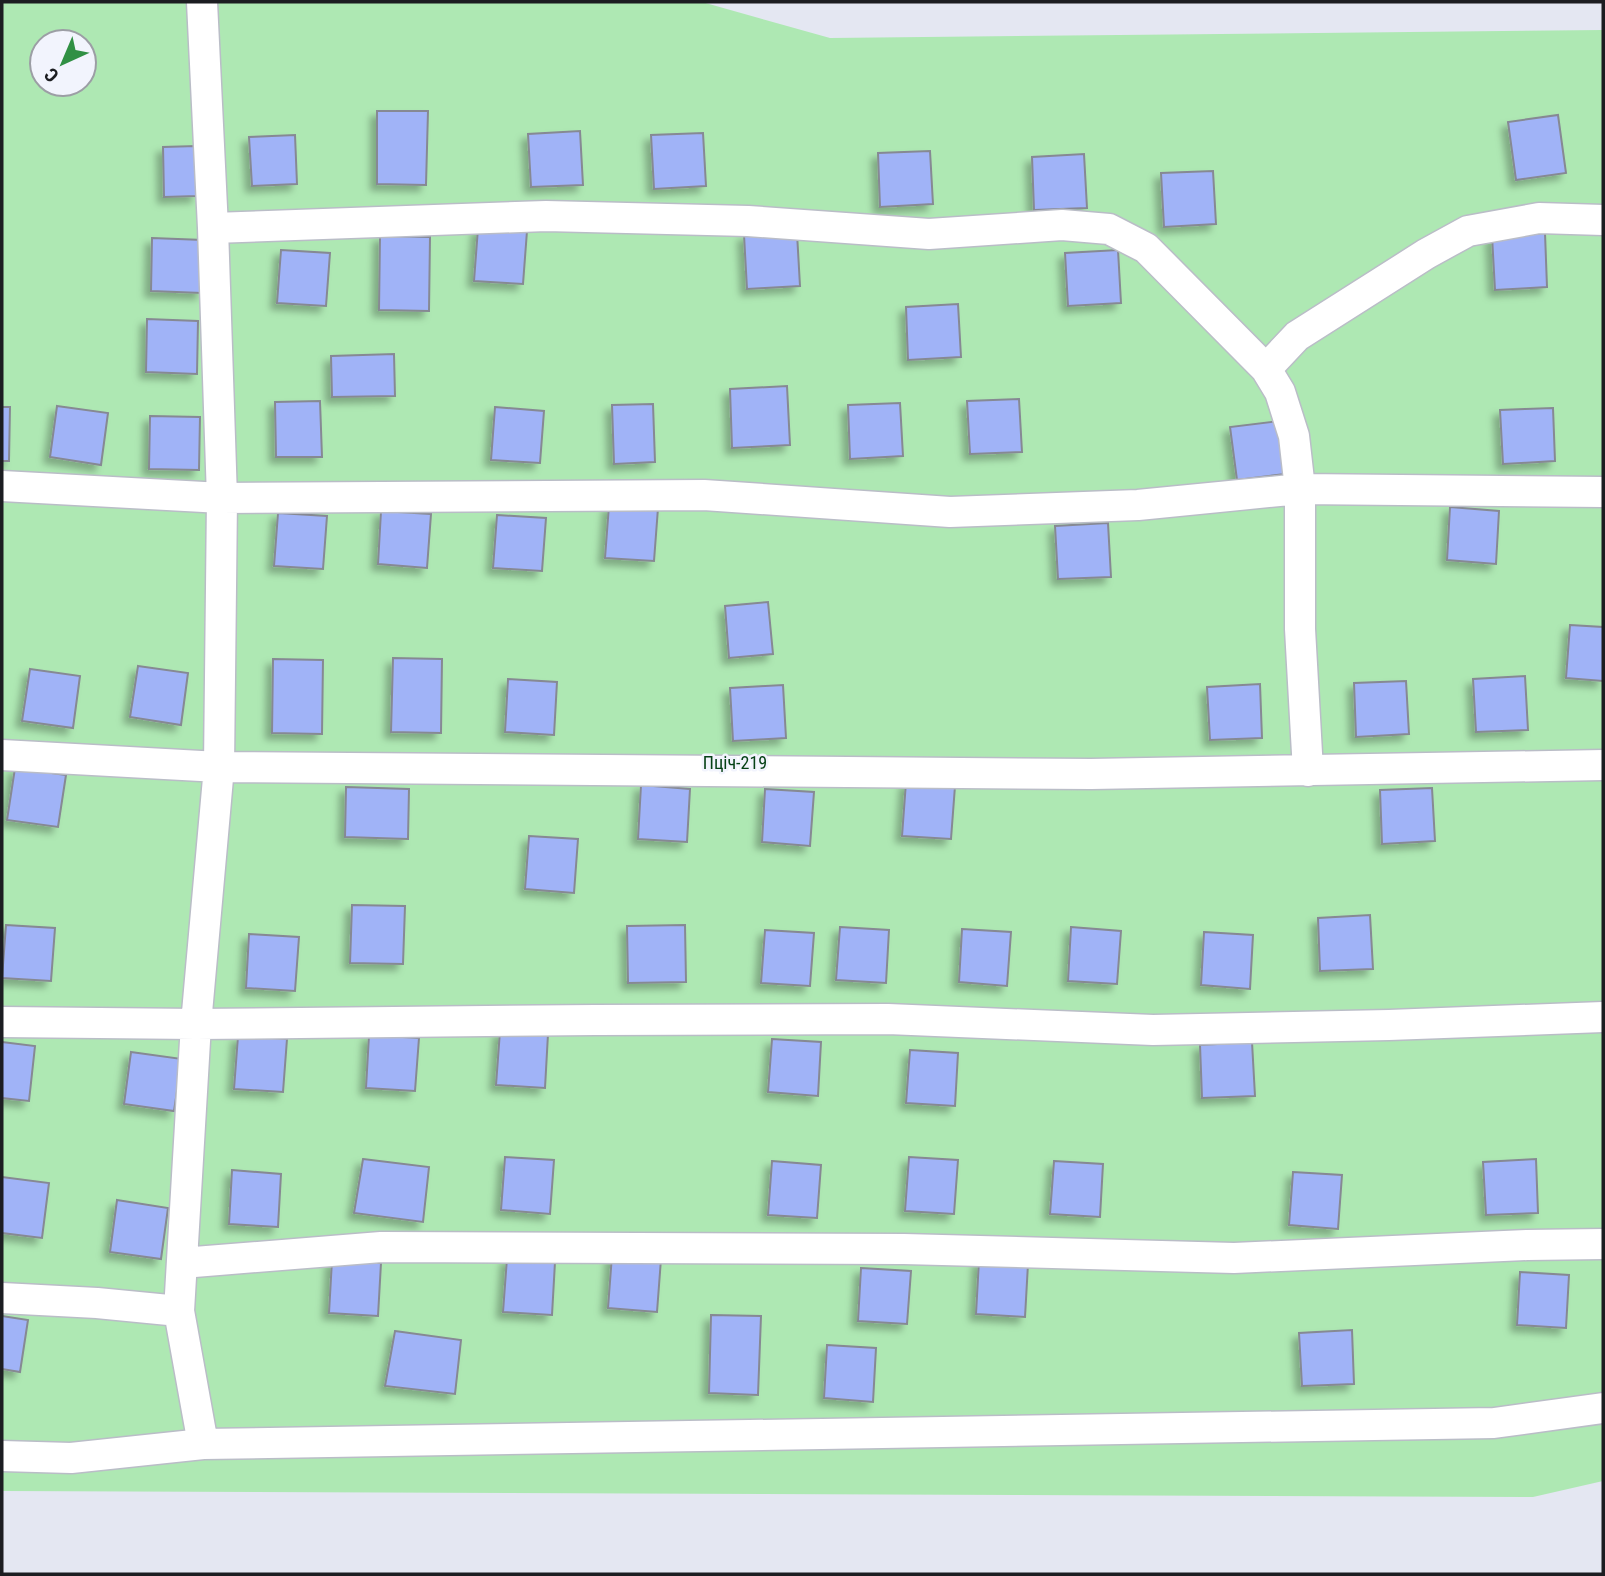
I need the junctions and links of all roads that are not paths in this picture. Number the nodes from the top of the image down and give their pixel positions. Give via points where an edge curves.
1 (202, 2) edge
2 (1603, 220) edge
3 (213, 228) junction
4 (1266, 369) junction
5 (2, 486) edge
6 (1300, 489) junction
7 (1603, 492) edge
8 (222, 498) junction
9 (2, 755) edge
10 (1603, 765) edge
11 (219, 767) junction
12 (1308, 771) junction
13 (1603, 1017) edge
14 (2, 1022) edge
15 (196, 1024) junction
16 (1603, 1244) edge
17 (182, 1263) junction
18 (2, 1298) edge
19 (179, 1311) junction
20 (1603, 1408) edge
21 (203, 1444) junction
22 (2, 1457) edge

1 - 3 street
2 - 4 street via 1539,218 1468,232 1297,336
3 - 4 street via 546,216 748,221 929,234 1062,225 1109,229 1146,248
3 - 8 street
4 - 6 street via 1280,392 1294,436
5 - 8 street
6 - 7 street
6 - 8 street via 1138,505 950,512 704,495
6 - 12 street via 1300,629
8 - 11 street
9 - 11 street
10 - 12 street
11 - 12 street via 1091,774
11 - 15 street
13 - 15 street via 1153,1030 888,1018
14 - 15 street
15 - 17 street
16 - 17 street via 1234,1258 904,1249 381,1247
17 - 19 street
18 - 19 street
19 - 21 street
20 - 21 street via 1494,1423
21 - 22 street via 71,1458

